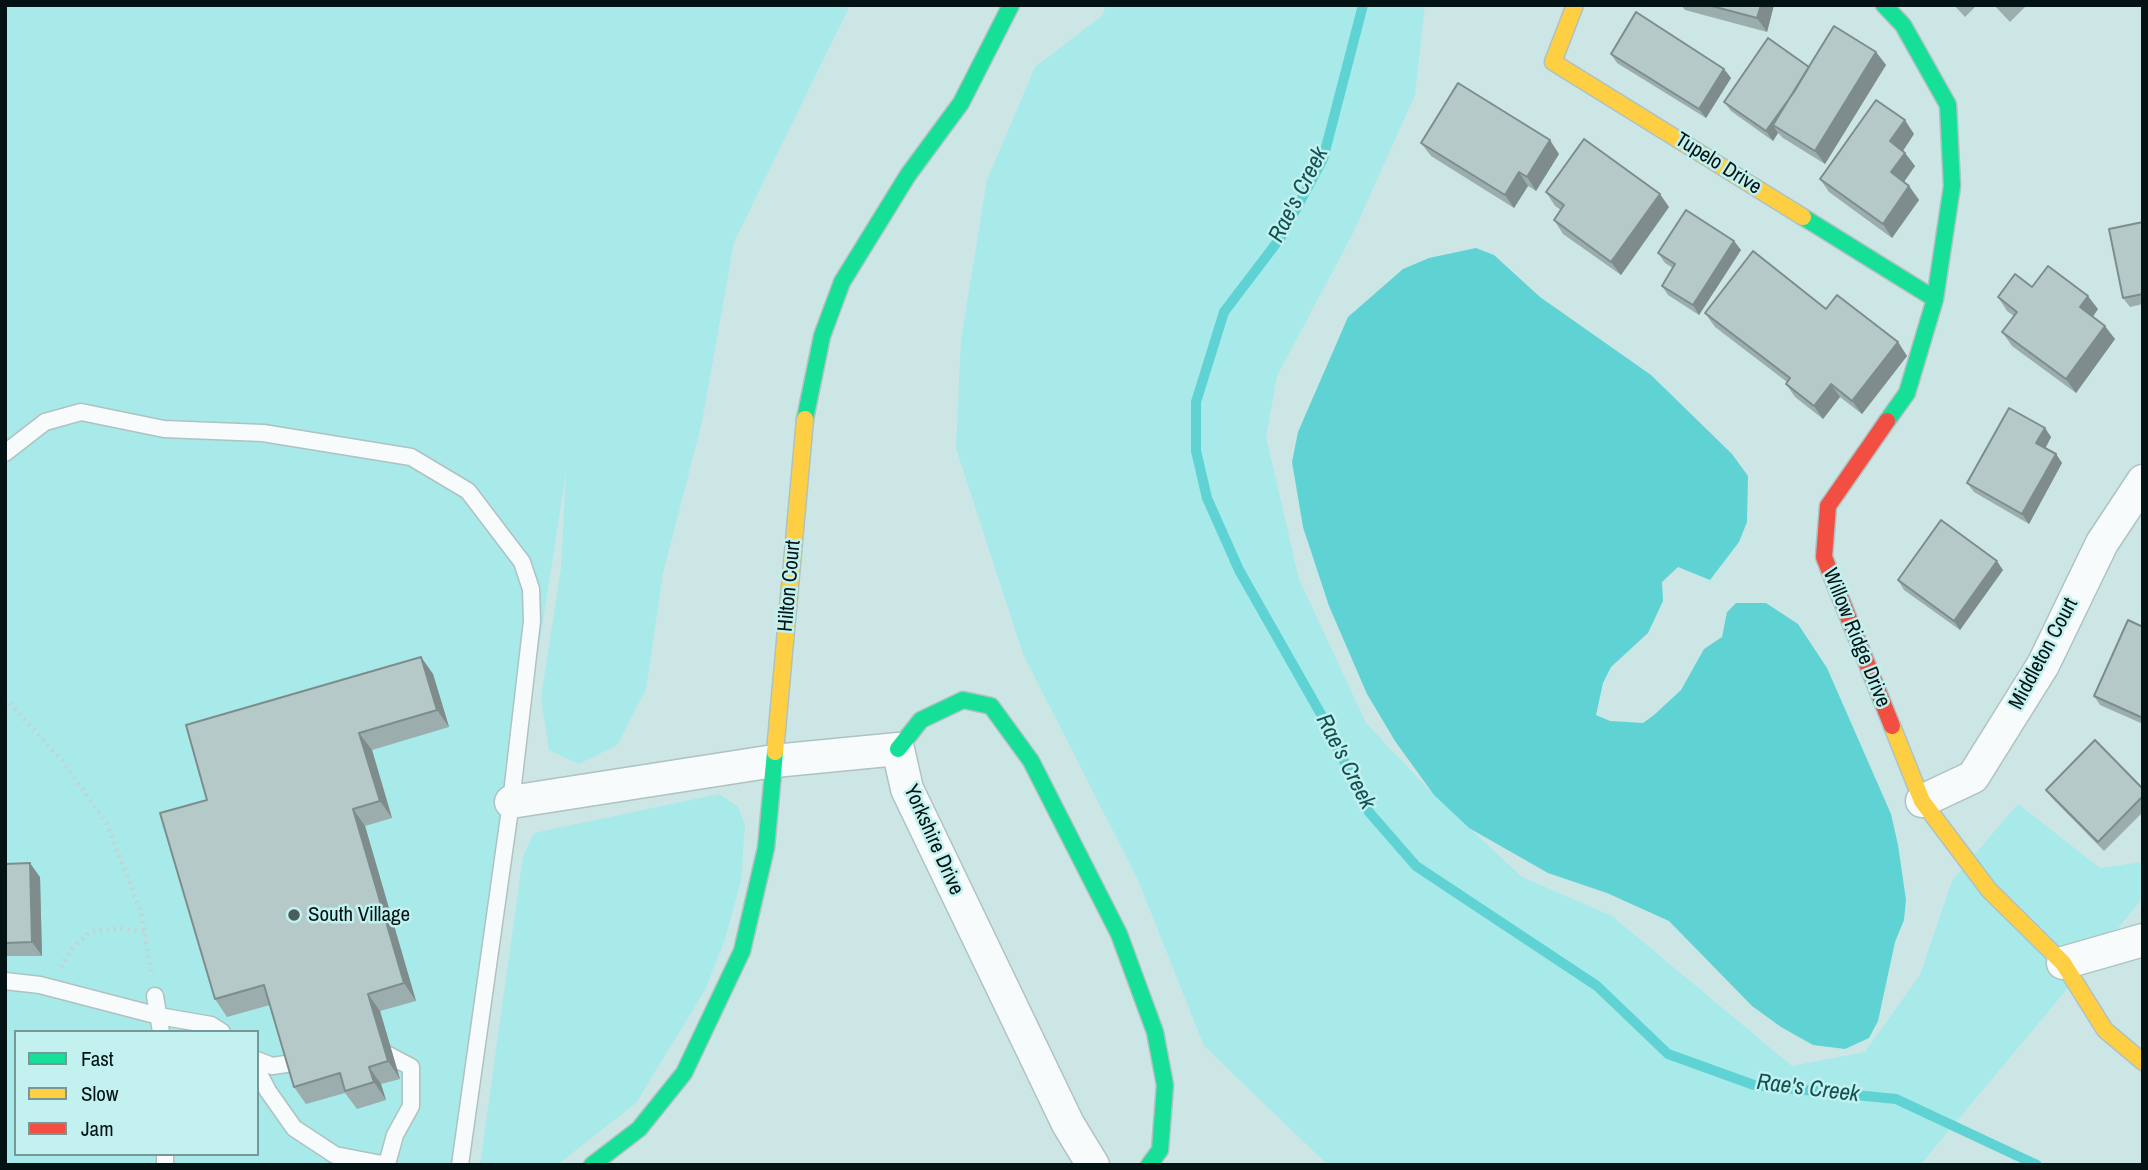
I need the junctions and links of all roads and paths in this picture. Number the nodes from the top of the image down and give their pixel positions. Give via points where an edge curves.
1 (1012, 5) edge
2 (1575, 5) edge
3 (1884, 5) edge
4 (1935, 299) junction
5 (5, 453) edge
6 (2143, 481) edge
7 (5, 698) edge
8 (898, 749) junction
9 (774, 761) junction
10 (1922, 801) junction
11 (511, 802) junction
12 (144, 932) junction
13 (2143, 940) edge
14 (2063, 963) junction
15 (5, 981) edge
16 (58, 990) junction
17 (155, 996) joint
18 (160, 1024) edge
19 (219, 1030) edge
20 (363, 1051) edge
21 (326, 1058) edge
22 (259, 1061) edge
23 (2143, 1062) edge
24 (259, 1074) edge
25 (387, 1165) edge
26 (460, 1165) edge
27 (592, 1165) edge
28 (1093, 1165) edge
29 (1149, 1165) edge

1 - 9 street, Hilton Court via 961,103 908,175 842,282 822,336 807,397
2 - 4 street, Tupelo Drive via 1553,62
3 - 4 street, Willow Ridge Drive via 1903,25 1948,105 1952,186
4 - 10 street, Willow Ridge Drive via 1907,393 1828,506 1824,556
5 - 11 lane via 45,422 81,412 164,429 262,433 411,457 468,491 522,562 531,589 532,621
6 - 10 street, Middleton Court via 2102,543 2043,665 1973,777
7 - 12 path via 63,762 107,824 141,912
8 - 9 street
8 - 28 street, Yorkshire Drive via 907,789 1068,1124
8 - 29 street via 921,720 963,700 991,706 1031,761 1119,934 1155,1032 1165,1085 1160,1150
9 - 11 street
9 - 27 street, Hilton Court via 758,894 742,951 720,1003 684,1073 639,1129
10 - 14 street, Willow Ridge Drive via 1989,890
11 - 26 lane
12 - 16 path via 118,928 90,932 72,948 61,967
12 - 17 path
13 - 14 street
14 - 23 street, Willow Ridge Drive via 2105,1030
15 - 16 lane
16 - 18 lane
17 - 18 lane
18 - 19 lane via 211,1025
20 - 25 lane via 376,1048 411,1067 411,1106 395,1135
21 - 22 lane via 272,1066
24 - 25 lane via 294,1128 335,1155

